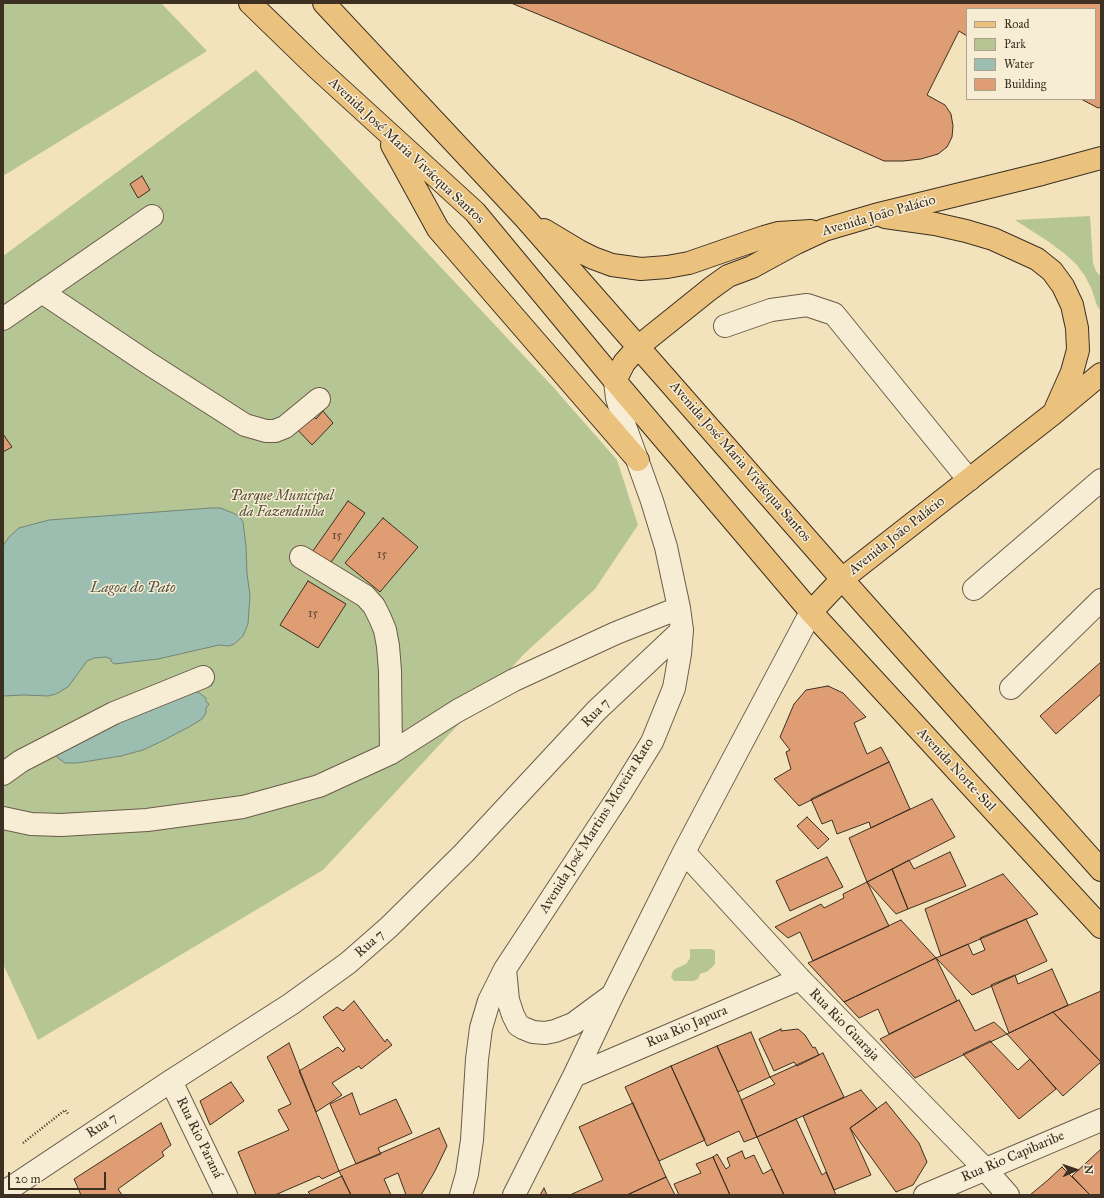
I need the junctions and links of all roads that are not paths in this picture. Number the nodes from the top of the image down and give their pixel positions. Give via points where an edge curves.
1 (250, 3) edge
2 (324, 3) edge
3 (384, 130) junction
4 (1101, 158) edge
5 (875, 215) junction
6 (152, 216) dead end
7 (524, 218) junction
8 (824, 230) junction
9 (42, 292) junction
10 (3, 319) edge
11 (726, 326) dead end
12 (638, 346) junction
13 (1101, 374) edge
14 (615, 381) junction
15 (320, 399) dead end
16 (1054, 413) junction
17 (638, 460) junction
18 (969, 480) junction
19 (1101, 480) edge
20 (301, 557) dead end
21 (842, 579) junction
22 (974, 589) dead end
23 (1101, 600) edge
24 (679, 608) junction
25 (811, 612) junction
26 (682, 630) junction
27 (203, 677) dead end
28 (1010, 688) dead end
29 (391, 753) junction
30 (3, 774) edge
31 (3, 818) edge
32 (684, 852) junction
33 (1101, 870) edge
34 (1101, 927) edge
35 (505, 969) junction
36 (800, 979) junction
37 (612, 996) junction
38 (574, 1076) junction
39 (171, 1081) junction
40 (1101, 1120) edge
41 (985, 1169) junction
42 (3, 1193) edge
43 (226, 1195) edge
44 (461, 1195) edge
45 (514, 1195) edge
46 (925, 1195) edge
47 (1008, 1195) edge

1 - 3 main road, Avenida José Maria Vivácqua Santos
2 - 7 main road, Avenida José Maria Vivácqua Santos
3 - 14 main road, Avenida José Maria Vivácqua Santos via 475,212
3 - 17 main road via 438,229
4 - 5 main road, Avenida João Palácio
5 - 8 main road, Avenida João Palácio
5 - 16 main road via 935,224 993,239 1037,259 1052,271 1072,305 1078,328 1078,350 1072,372
6 - 9 street
7 - 8 main road via 594,258 612,265 641,269 689,263 778,234
7 - 12 main road, Avenida José Maria Vivácqua Santos
8 - 12 main road, Avenida João Palácio via 752,267 728,276
9 - 10 street
9 - 15 street via 227,415 250,427 275,431 285,427
11 - 18 street via 771,310 807,306 834,314
12 - 14 main road via 624,363
12 - 21 main road, Avenida José Maria Vivácqua Santos
13 - 16 main road, Avenida João Palácio
14 - 17 street, Avenida José Martins Moreira Rato via 625,426
14 - 25 main road, Avenida José Maria Vivácqua Santos
16 - 18 main road, Avenida João Palácio
17 - 24 street, Avenida José Martins Moreira Rato via 666,547
18 - 21 main road, Avenida João Palácio
19 - 22 street
20 - 29 street via 365,596 380,618 388,646
21 - 25 main road, Avenida João Palácio
21 - 33 main road
23 - 28 street
24 - 26 street, Avenida José Martins Moreira Rato
24 - 29 street via 616,633 514,680 457,711
25 - 32 street
25 - 34 main road, Avenida Norte-Sul
26 - 35 street, Avenida José Martins Moreira Rato via 674,688 652,742
26 - 39 street, Rua 7 via 597,710 464,853 389,927 348,963 290,1004
27 - 30 street via 114,713 21,761
29 - 31 street via 319,786 243,807 147,820 62,824 31,824
32 - 36 street, Rua Rio Guaraja
32 - 37 street
35 - 37 street via 508,1000 513,1015 518,1024 533,1032 545,1033 573,1024
35 - 44 street, Avenida José Martins Moreira Rato via 489,1001 481,1028 468,1174
36 - 38 street, Rua Rio Japura
36 - 41 street, Rua Rio Guaraja
37 - 38 street
38 - 45 street
39 - 42 street, Rua 7
39 - 43 street, Rua Rio Paraná
40 - 41 street, Rua Rio Capibaribe
41 - 46 street, Rua Rio Capibaribe
41 - 47 street, Rua Rio Guaraja

